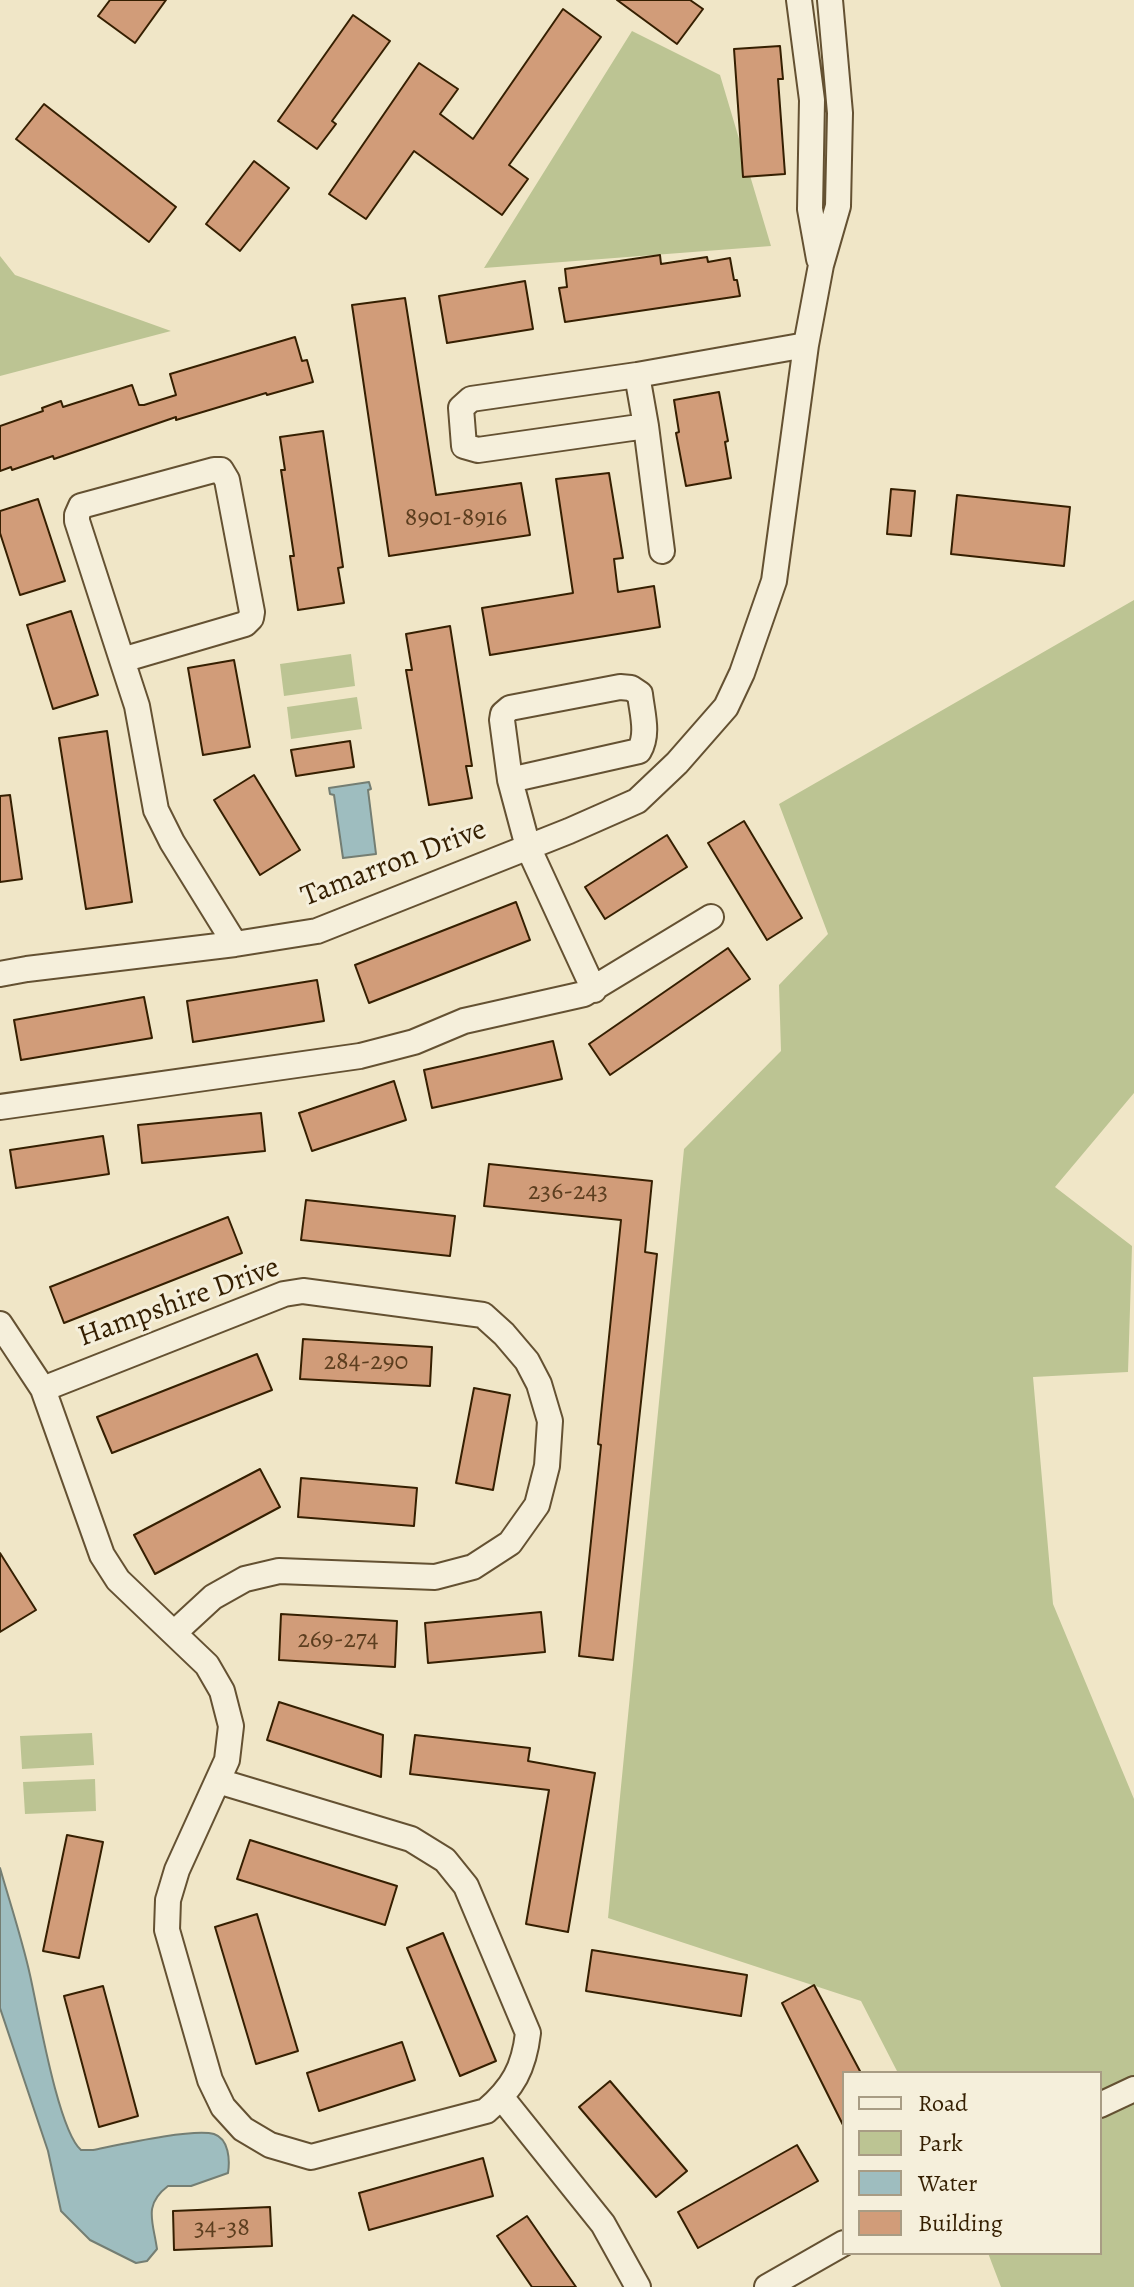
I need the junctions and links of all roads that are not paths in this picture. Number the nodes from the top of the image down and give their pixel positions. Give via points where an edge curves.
1 (799, 0) edge
2 (830, 0) edge
3 (821, 265) junction
4 (806, 345) junction
5 (637, 375) junction
6 (646, 426) junction
7 (662, 551) dead end
8 (122, 660) junction
9 (510, 780) junction
10 (528, 847) junction
11 (711, 917) dead end
12 (235, 944) junction
13 (0, 974) edge
14 (594, 990) junction
15 (0, 1107) edge
16 (0, 1324) edge
17 (43, 1389) junction
18 (174, 1633) junction
19 (218, 1781) junction
20 (1134, 2089) edge
21 (502, 2098) junction
22 (1102, 2104) edge
23 (842, 2244) edge
24 (638, 2287) edge
25 (767, 2287) edge

1 - 3 street via 812,100 810,209
2 - 3 street, Tamarron Drive via 840,113 838,206
3 - 4 street, Tamarron Drive
4 - 5 street
4 - 10 street, Tamarron Drive via 774,581 726,707 637,801
5 - 6 street
5 - 6 street via 471,399 461,408 464,446 478,450
6 - 7 street
8 - 8 street via 77,521 81,506 221,470 251,618
8 - 12 street via 137,706 156,810
9 - 9 street, Tamarron Drive via 502,720 510,708 620,687 640,694 645,733 639,751
9 - 10 street, Tamarron Drive
10 - 12 street, Tamarron Drive via 317,931
10 - 14 street, Tamarron Drive
11 - 14 street
12 - 13 street, Tamarron Drive
14 - 15 street via 464,1021 360,1056
16 - 17 street
17 - 18 street via 102,1555 118,1580
17 - 18 street, Hampshire Drive via 303,1291 483,1315 527,1361 550,1421 547,1466 537,1505 510,1543 473,1567 435,1577 279,1571 245,1579 213,1597
18 - 19 street via 207,1665 222,1691 231,1726
19 - 21 street via 411,1839 445,1860 466,1886 528,2033 525,2057
19 - 21 street via 177,1870 167,1930 210,2080 223,2107 243,2129 270,2145 311,2157 486,2111
20 - 22 street
21 - 24 street via 603,2224
23 - 25 street

